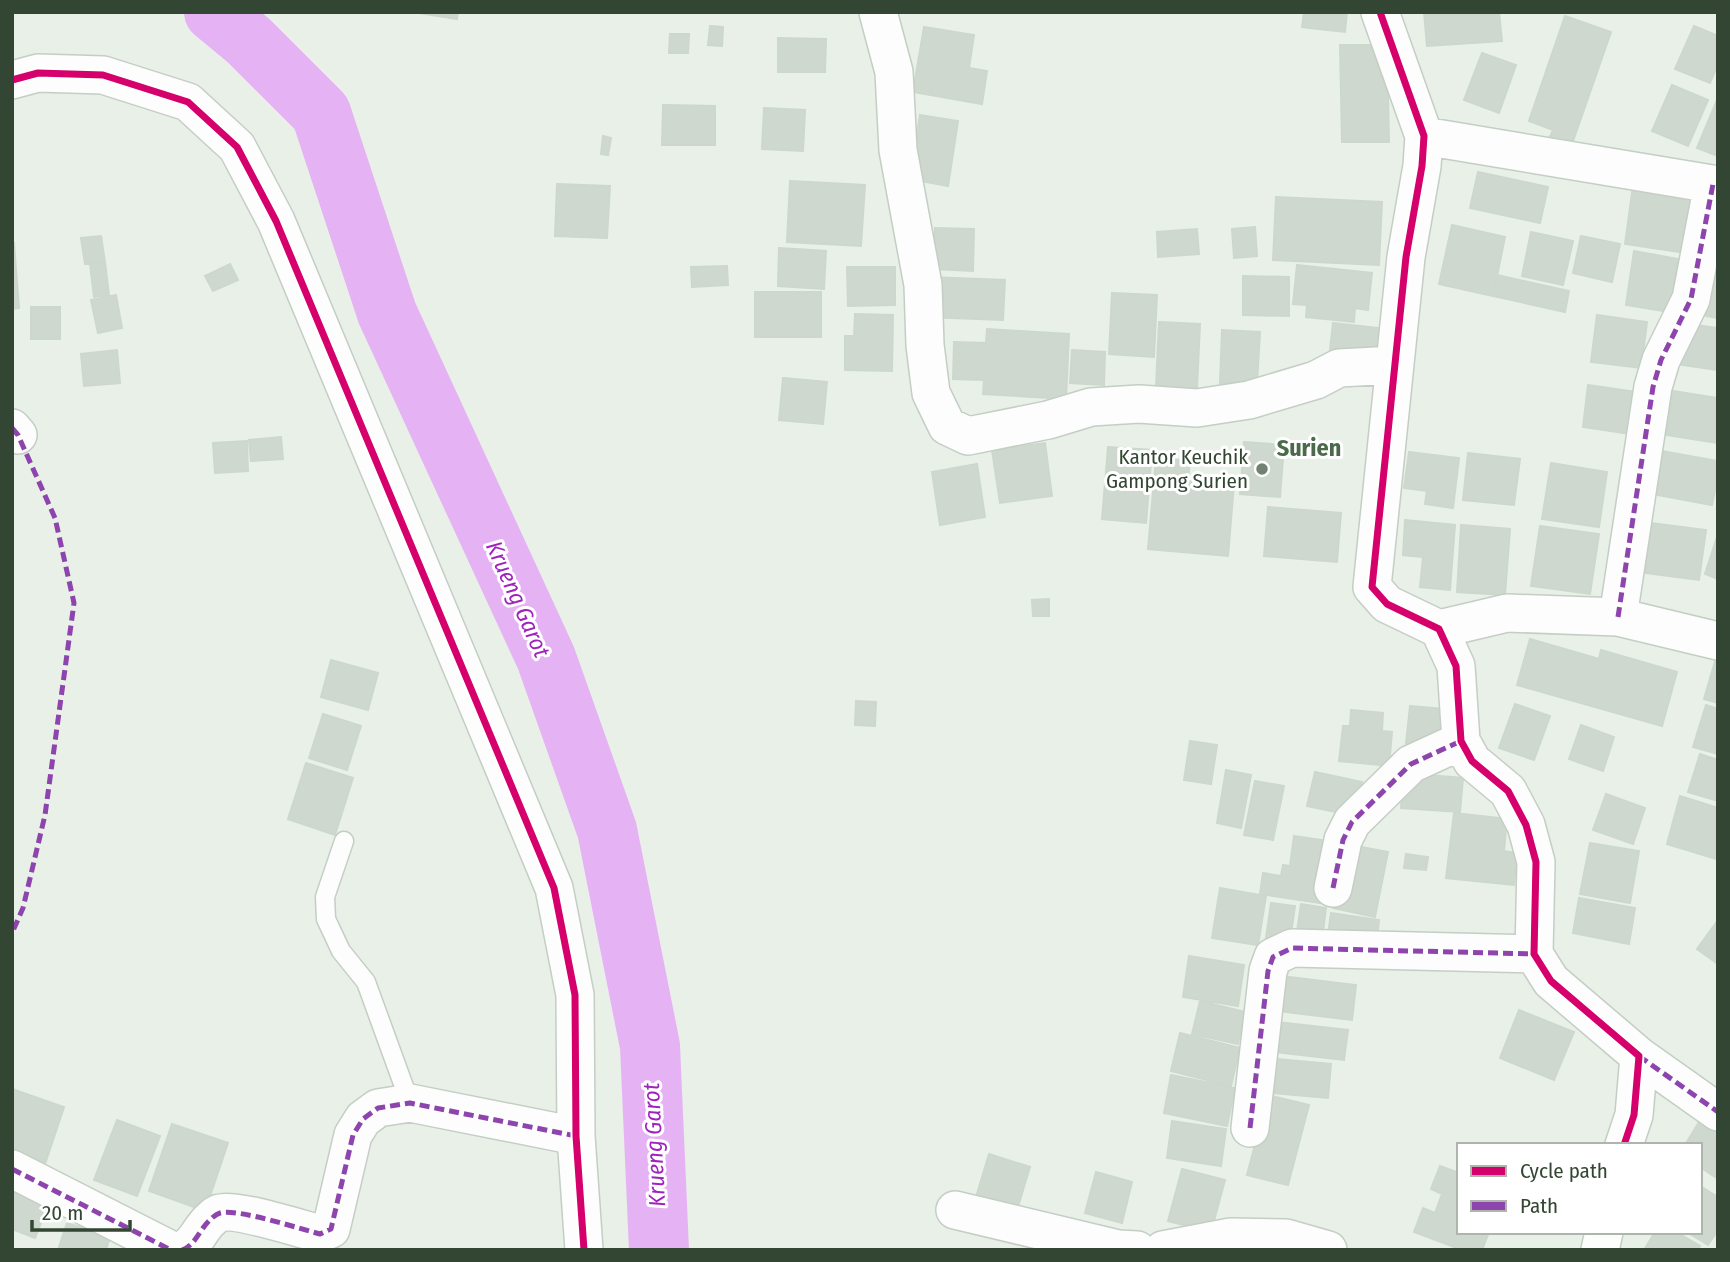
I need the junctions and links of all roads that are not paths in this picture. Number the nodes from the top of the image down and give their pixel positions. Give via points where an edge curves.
1 (878, 12) edge
2 (1380, 12) edge
3 (12, 80) edge
4 (1424, 135) junction
5 (1715, 184) edge
6 (1395, 366) junction
7 (1618, 617) junction
8 (1439, 629) junction
9 (1718, 641) edge
10 (1461, 741) junction
11 (344, 841) dead end
12 (1333, 888) dead end
13 (1534, 954) junction
14 (1639, 1056) junction
15 (410, 1103) junction
16 (1718, 1112) edge
17 (1250, 1128) dead end
18 (576, 1136) junction
19 (1625, 1143) edge
20 (12, 1169) edge
21 (955, 1210) dead end
22 (171, 1250) edge
23 (182, 1250) edge
24 (584, 1250) edge
25 (1137, 1250) edge
26 (1163, 1250) edge
27 (1328, 1250) edge

1 - 6 street via 894,72 898,150 923,285 931,393 947,426 968,436 1091,407 1197,408 1249,400 1339,368
2 - 4 street
3 - 18 street via 38,73 103,75 188,102 237,147 276,221 554,888 575,995
4 - 5 street
4 - 6 street
5 - 7 street via 1691,299 1653,387
6 - 8 street via 1371,587 1387,604
7 - 8 street via 1507,614
7 - 9 street
8 - 10 street via 1456,666
10 - 12 street via 1411,764 1352,822 1343,840
10 - 13 street via 1472,761 1508,791 1527,825 1536,862
11 - 15 lane via 325,898 326,919 341,951 366,982
13 - 14 street via 1550,981
13 - 17 street via 1292,948 1273,957
14 - 16 street
14 - 19 street via 1634,1115
15 - 18 street
15 - 23 street via 378,1108 363,1119 353,1135 336,1213 327,1232 220,1213
18 - 24 street
20 - 22 street
21 - 25 street
26 - 27 street via 1231,1237 1286,1238

